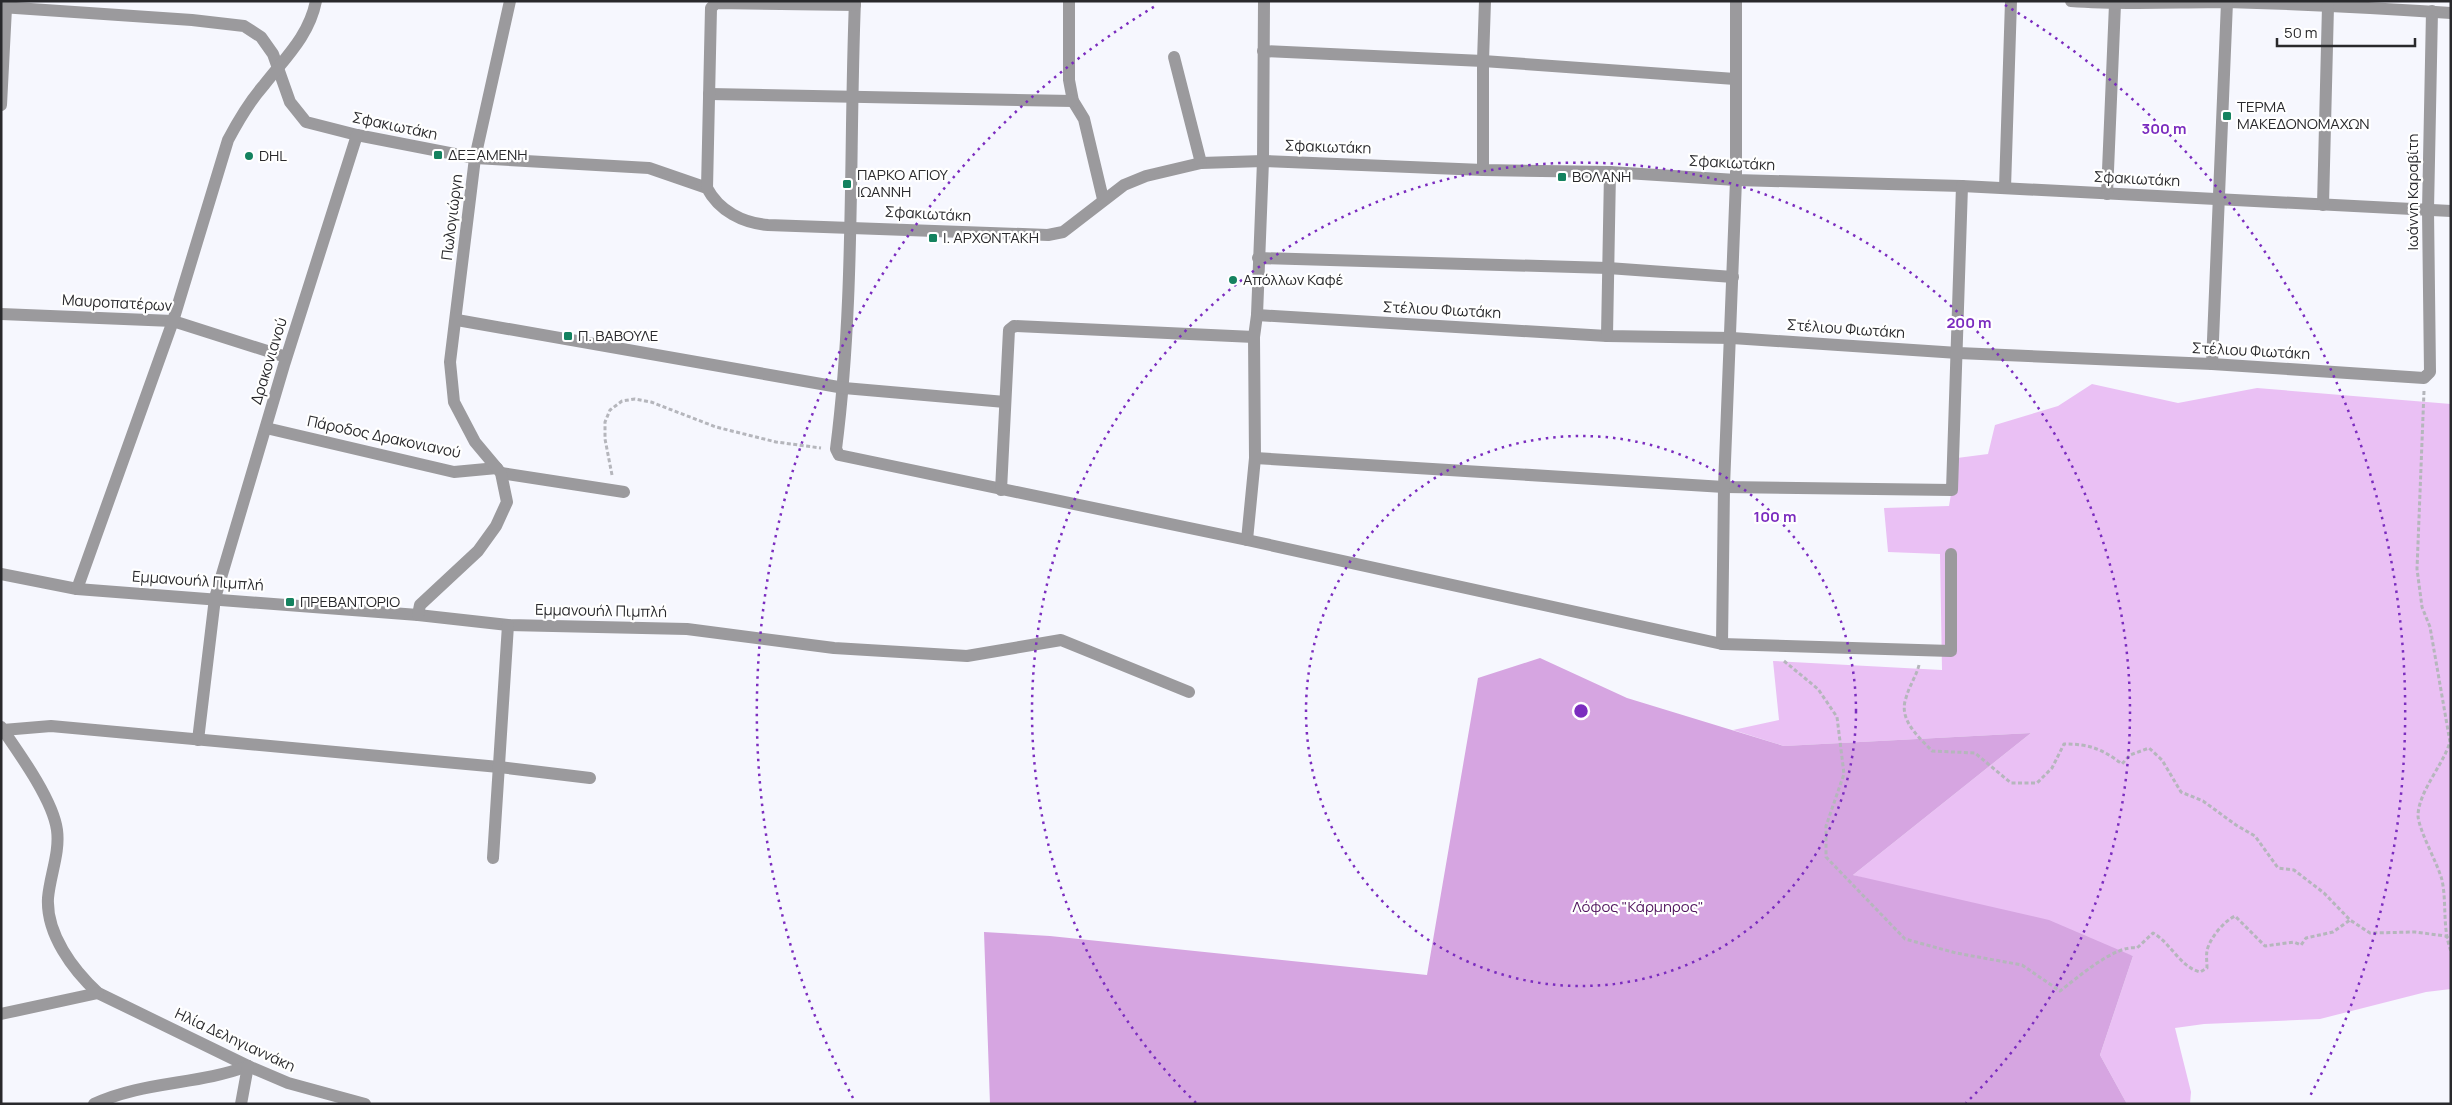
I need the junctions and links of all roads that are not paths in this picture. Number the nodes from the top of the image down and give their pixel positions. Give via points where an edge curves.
1 (316, 1) edge
2 (510, 1) edge
3 (1069, 1) edge
4 (1264, 1) edge
5 (1485, 1) edge
6 (1736, 1) edge
7 (2011, 1) edge
8 (2071, 1) edge
9 (2165, 2) edge
10 (2227, 2) edge
11 (855, 3) edge
12 (2308, 3) edge
13 (2115, 4) junction
14 (2328, 6) junction
15 (4, 7) edge
16 (2432, 11) junction
17 (2451, 12) edge
18 (1263, 51) junction
19 (1174, 57) dead end
20 (1482, 61) junction
21 (280, 68) junction
22 (1735, 79) junction
23 (709, 94) junction
24 (852, 99) junction
25 (1073, 101) junction
26 (1, 105) edge
27 (358, 135) junction
28 (475, 158) junction
29 (1263, 161) junction
30 (1201, 163) junction
31 (1482, 170) junction
32 (1610, 172) junction
33 (1736, 180) junction
34 (1962, 186) junction
35 (707, 188) junction
36 (2005, 188) junction
37 (2107, 194) junction
38 (1103, 199) junction
39 (2217, 200) junction
40 (2323, 205) junction
41 (2428, 210) junction
42 (2451, 211) edge
43 (851, 227) junction
44 (1258, 258) junction
45 (1608, 268) junction
46 (1733, 277) junction
47 (1, 314) edge
48 (1257, 315) junction
49 (173, 320) junction
50 (457, 320) junction
51 (1607, 336) junction
52 (1254, 337) junction
53 (1732, 338) junction
54 (1958, 353) junction
55 (286, 357) junction
56 (2212, 364) junction
57 (2427, 375) joint
58 (844, 388) junction
59 (1005, 402) junction
60 (266, 428) junction
61 (1255, 458) junction
62 (499, 470) junction
63 (1724, 487) junction
64 (1001, 490) junction
65 (620, 491) road end
66 (1247, 540) junction
67 (1951, 554) dead end
68 (1, 574) edge
69 (77, 589) junction
70 (215, 598) junction
71 (418, 615) junction
72 (508, 625) junction
73 (1722, 644) junction
74 (1190, 692) dead end
75 (2, 728) edge
76 (198, 740) junction
77 (499, 767) junction
78 (590, 778) dead end
79 (493, 858) dead end
80 (98, 993) junction
81 (1, 1014) edge
82 (248, 1066) junction
83 (94, 1104) edge
84 (241, 1104) edge
85 (364, 1104) edge

1 - 21 street via 313,17
2 - 28 street, Πωλογιώργη
3 - 25 street via 1069,72
4 - 18 street
5 - 20 street
6 - 22 street
7 - 36 street
8 - 13 street
9 - 10 street
9 - 13 street
10 - 12 street
10 - 39 street
11 - 23 street via 713,5 710,8
11 - 24 street
12 - 14 street
13 - 37 street
14 - 16 street
14 - 40 street
15 - 21 street, Σφακιωτάκη via 244,26 260,36
15 - 26 street
16 - 17 street
16 - 41 street, Ιωάννη Καραβίτη
18 - 20 street
18 - 29 street
19 - 30 street
20 - 22 street
20 - 31 street
21 - 27 street, Σφακιωτάκη via 290,102 306,122
21 - 49 street via 241,116 228,140
22 - 33 street
23 - 24 street
23 - 35 street
24 - 25 street
24 - 43 street
25 - 38 street via 1084,119
27 - 28 street, Σφακιωτάκη
27 - 55 street, Δρακονιανού
28 - 35 street, Σφακιωτάκη via 648,168
28 - 50 street, Πωλογιώργη
29 - 30 street, Σφακιωτάκη
29 - 31 street, Σφακιωτάκη
29 - 44 street
30 - 38 street, Σφακιωτάκη via 1146,176
31 - 32 street, Σφακιωτάκη
32 - 33 street, Σφακιωτάκη
32 - 45 street
33 - 34 street, Σφακιωτάκη
33 - 46 street
34 - 36 street, Σφακιωτάκη
34 - 54 street
35 - 43 street, Σφακιωτάκη via 713,200 748,223
36 - 37 street, Σφακιωτάκη
37 - 39 street, Σφακιωτάκη
38 - 43 street, Σφακιωτάκη via 1063,232 1048,235
39 - 40 street, Σφακιωτάκη
39 - 56 street
40 - 41 street, Σφακιωτάκη
41 - 42 street, Σφακιωτάκη
41 - 57 street, Ιωάννη Καραβίτη
43 - 58 street
44 - 45 street
44 - 48 street
45 - 46 street
45 - 51 street
46 - 53 street
47 - 49 street, Μαυροπατέρων
48 - 51 street, Στέλιου Φιωτάκη
48 - 52 street
49 - 55 street, Μαυροπατέρων
49 - 69 street
50 - 58 street
50 - 62 street, Πωλογιώργη via 450,362 454,402 475,442
51 - 53 street, Στέλιου Φιωτάκη
52 - 59 street via 1014,326 1009,330
52 - 61 street
53 - 54 street, Στέλιου Φιωτάκη
53 - 63 street
54 - 56 street, Στέλιου Φιωτάκη
54 - 63 street via 1952,490
55 - 60 street, Δρακονιανού
56 - 57 street, Στέλιου Φιωτάκη
58 - 59 street
58 - 64 street via 837,454
59 - 64 street
60 - 62 street, Πάροδος Δρακονιανού via 454,472
60 - 70 street, Δρακονιανού
61 - 63 street
61 - 66 street
62 - 65 street, Πάροδος Δρακονιανού
62 - 71 street via 507,502 496,526 478,551 420,605
63 - 73 street
64 - 66 street
66 - 73 street
67 - 73 street via 1951,652
68 - 69 street, Εµµανουήλ Πιµπλή
69 - 70 street, Εµµανουήλ Πιµπλή
70 - 71 street, Εµµανουήλ Πιµπλή
70 - 76 street, Δρακονιανού
71 - 72 street, Εµµανουήλ Πιµπλή
72 - 74 street, Εµµανουήλ Πιµπλή via 687,629 834,648 968,656 1061,640
72 - 77 street
75 - 76 street via 52,726
75 - 80 street, Ηλία Δεληγιαννάκη via 52,810 57,854 48,899 51,923 66,957 80,977
76 - 77 street
77 - 78 street
77 - 79 street
80 - 81 street
80 - 82 street, Ηλία Δεληγιαννάκη
82 - 83 street via 226,1074 157,1084
82 - 84 street
82 - 85 street, Ηλία Δεληγιαννάκη via 288,1083

